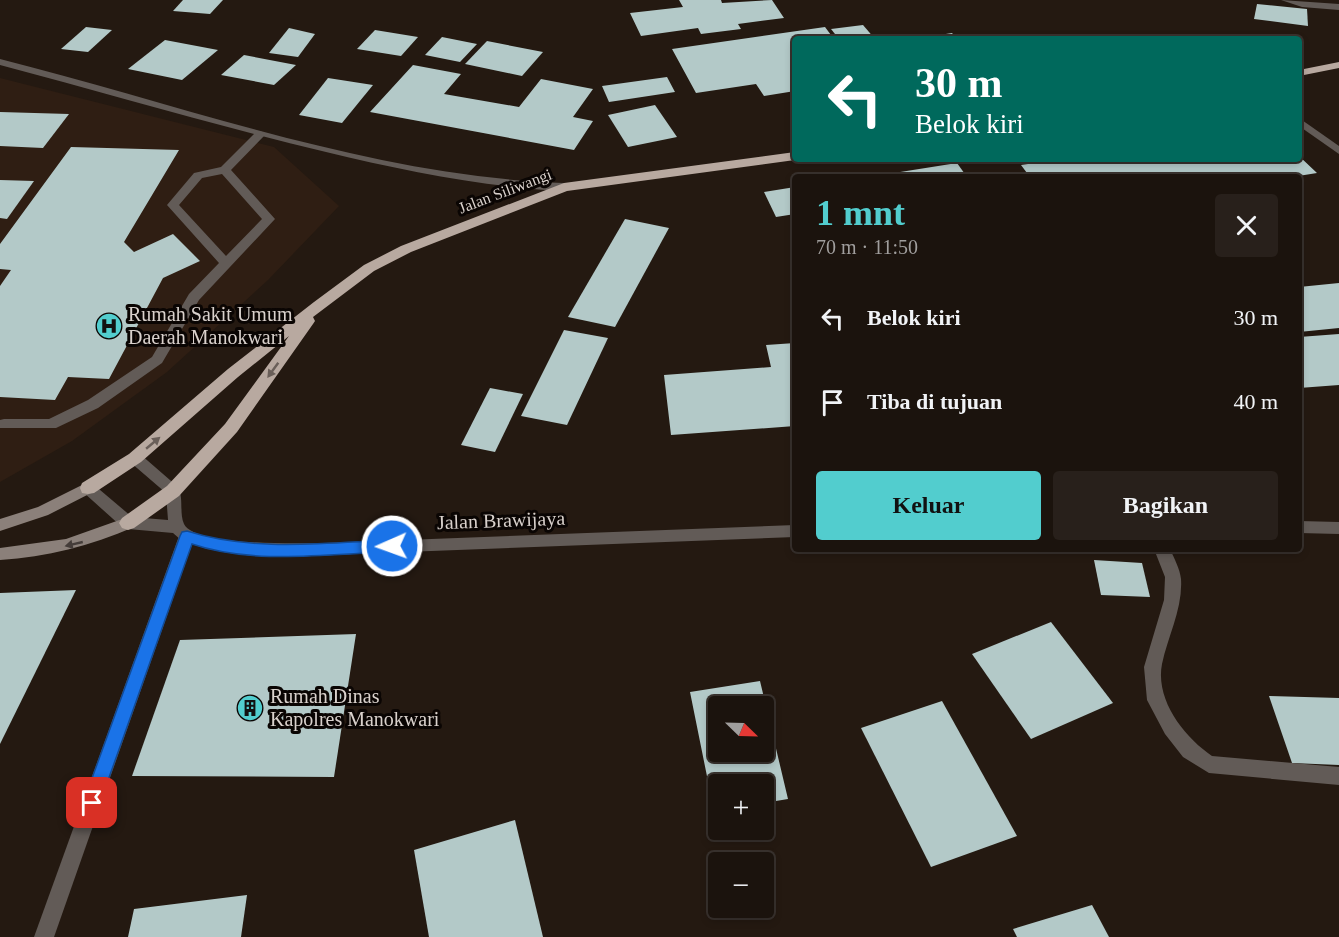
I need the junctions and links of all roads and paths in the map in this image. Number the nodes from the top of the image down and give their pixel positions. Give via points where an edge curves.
1 (1286, 0) edge
2 (1339, 7) edge
3 (0, 62) edge
4 (1339, 65) edge
5 (1302, 72) edge
6 (1302, 123) edge
7 (260, 134) junction
8 (1339, 151) edge
9 (792, 156) edge
10 (225, 170) junction
11 (564, 187) junction
12 (227, 264) junction
13 (319, 305) junction
14 (4, 424) dead end
15 (135, 458) junction
16 (88, 488) junction
17 (173, 491) junction
18 (128, 523) junction
19 (0, 525) edge
20 (1302, 527) edge
21 (1339, 528) edge
22 (792, 531) edge
23 (182, 532) junction
24 (1163, 552) edge
25 (0, 554) edge
26 (1339, 776) edge
27 (44, 937) edge

1 - 2 street
3 - 7 street
4 - 5 highway
6 - 8 street
7 - 10 street
7 - 11 street via 477,180
9 - 11 highway, Jalan Siliwangi
10 - 12 street via 269,219
10 - 12 street via 198,175 173,205
11 - 13 highway, Jalan Siliwangi via 406,249 369,268
12 - 14 street via 194,297 157,360 93,404 51,424
15 -> 13 highway, Jalan Siliwangi
13 -> 17 highway, Jalan Siliwangi via 231,428
15 - 16 highway, Jalan Siliwangi
15 - 17 street
16 - 18 street
16 - 19 main road via 43,512
17 - 18 highway, Jalan Siliwangi
17 - 23 street
18 - 23 street, Jalan Brawijaya
18 -> 25 main road via 92,539 51,549
20 - 21 street
22 - 23 street, Jalan Brawijaya via 275,550 207,543
23 - 27 street
24 - 26 street via 1173,578 1172,600 1153,667 1156,700 1189,751 1209,764

